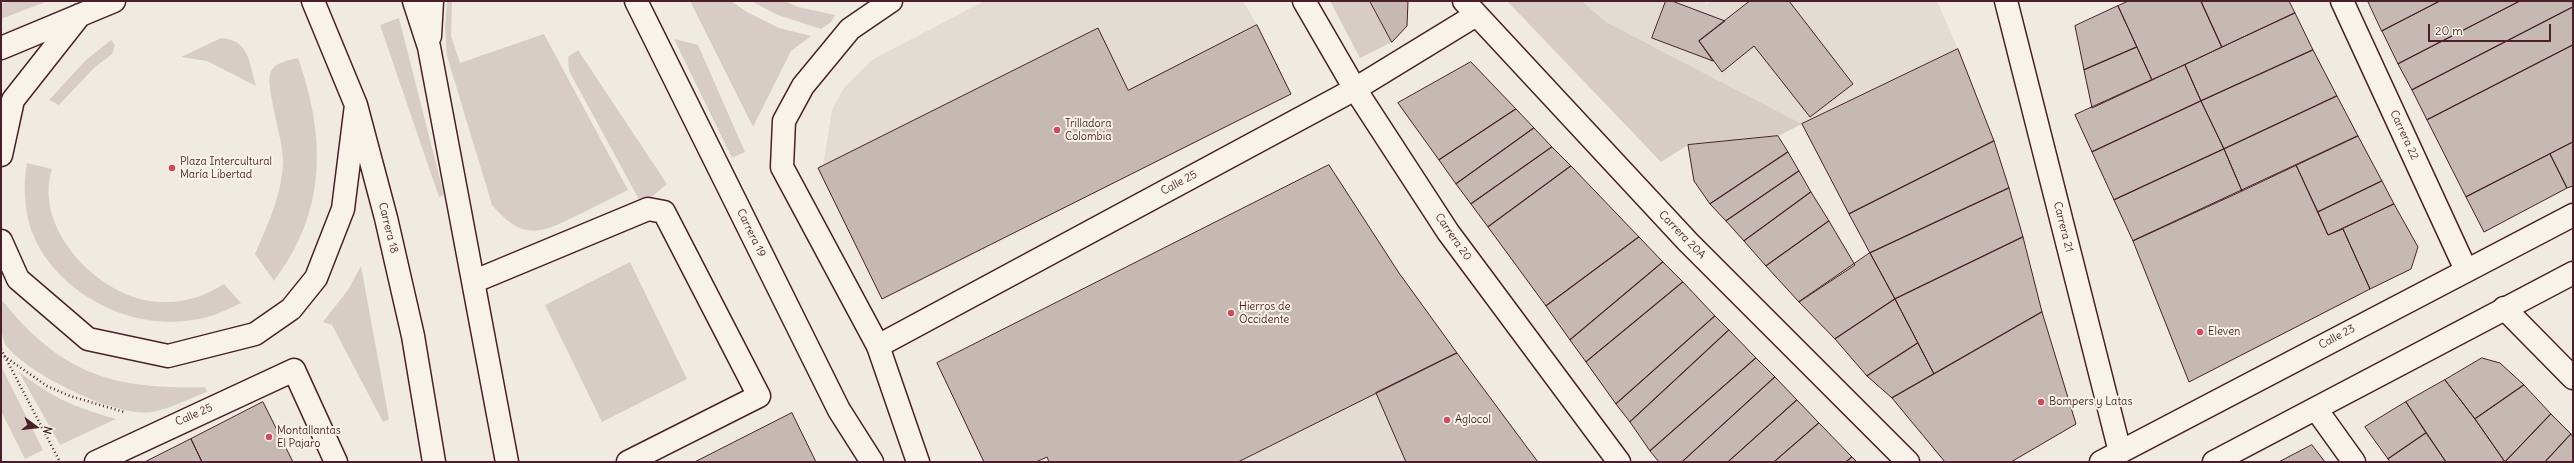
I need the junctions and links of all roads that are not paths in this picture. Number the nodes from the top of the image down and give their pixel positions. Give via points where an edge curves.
1 (114, 1) edge
2 (313, 1) edge
3 (414, 1) edge
4 (432, 1) edge
5 (636, 1) edge
6 (892, 1) edge
7 (1304, 1) edge
8 (2006, 1) edge
9 (2342, 1) edge
10 (1470, 8) edge
11 (80, 15) junction
12 (1, 48) edge
13 (429, 48) junction
14 (1355, 89) junction
15 (356, 105) junction
16 (1, 155) edge
17 (2573, 215) edge
18 (1, 241) edge
19 (2466, 270) junction
20 (2573, 273) edge
21 (475, 281) junction
22 (2504, 308) junction
23 (878, 346) junction
24 (2573, 378) edge
25 (2316, 409) junction
26 (2110, 457) edge
27 (96, 462) edge
28 (336, 462) edge
29 (434, 462) edge
30 (507, 462) edge
31 (628, 462) edge
32 (872, 462) edge
33 (918, 462) edge
34 (1619, 462) edge
35 (1908, 462) edge
36 (2214, 462) edge
37 (2354, 462) edge

1 - 11 street
2 - 15 street, Carrera 18
3 - 13 street
4 - 13 street
5 - 32 street, Carrera 19 via 839,410
6 - 23 street via 850,29 803,86 784,121 782,167
7 - 14 street, Carrera 20
8 - 26 street, Carrera 21
9 - 19 street, Carrera 22
10 - 14 street, Calle 25
10 - 35 street, Carrera 20A via 1688,242
11 - 12 street
11 - 16 street via 14,100
13 - 21 street
14 - 23 street, Calle 25
14 - 34 street, Carrera 20 via 1448,232
15 - 18 street via 343,209 316,278 291,308 255,334 168,356 88,339 18,279
15 - 29 street, Carrera 18 via 386,218 413,336
17 - 19 street, Calle 23
19 - 26 street, Calle 23
20 - 22 street
21 - 30 street
21 - 31 street via 648,209 664,212 759,396
22 - 24 street
22 - 25 street
23 - 33 street
25 - 36 street
25 - 37 street
27 - 28 street, Calle 25 via 294,370

